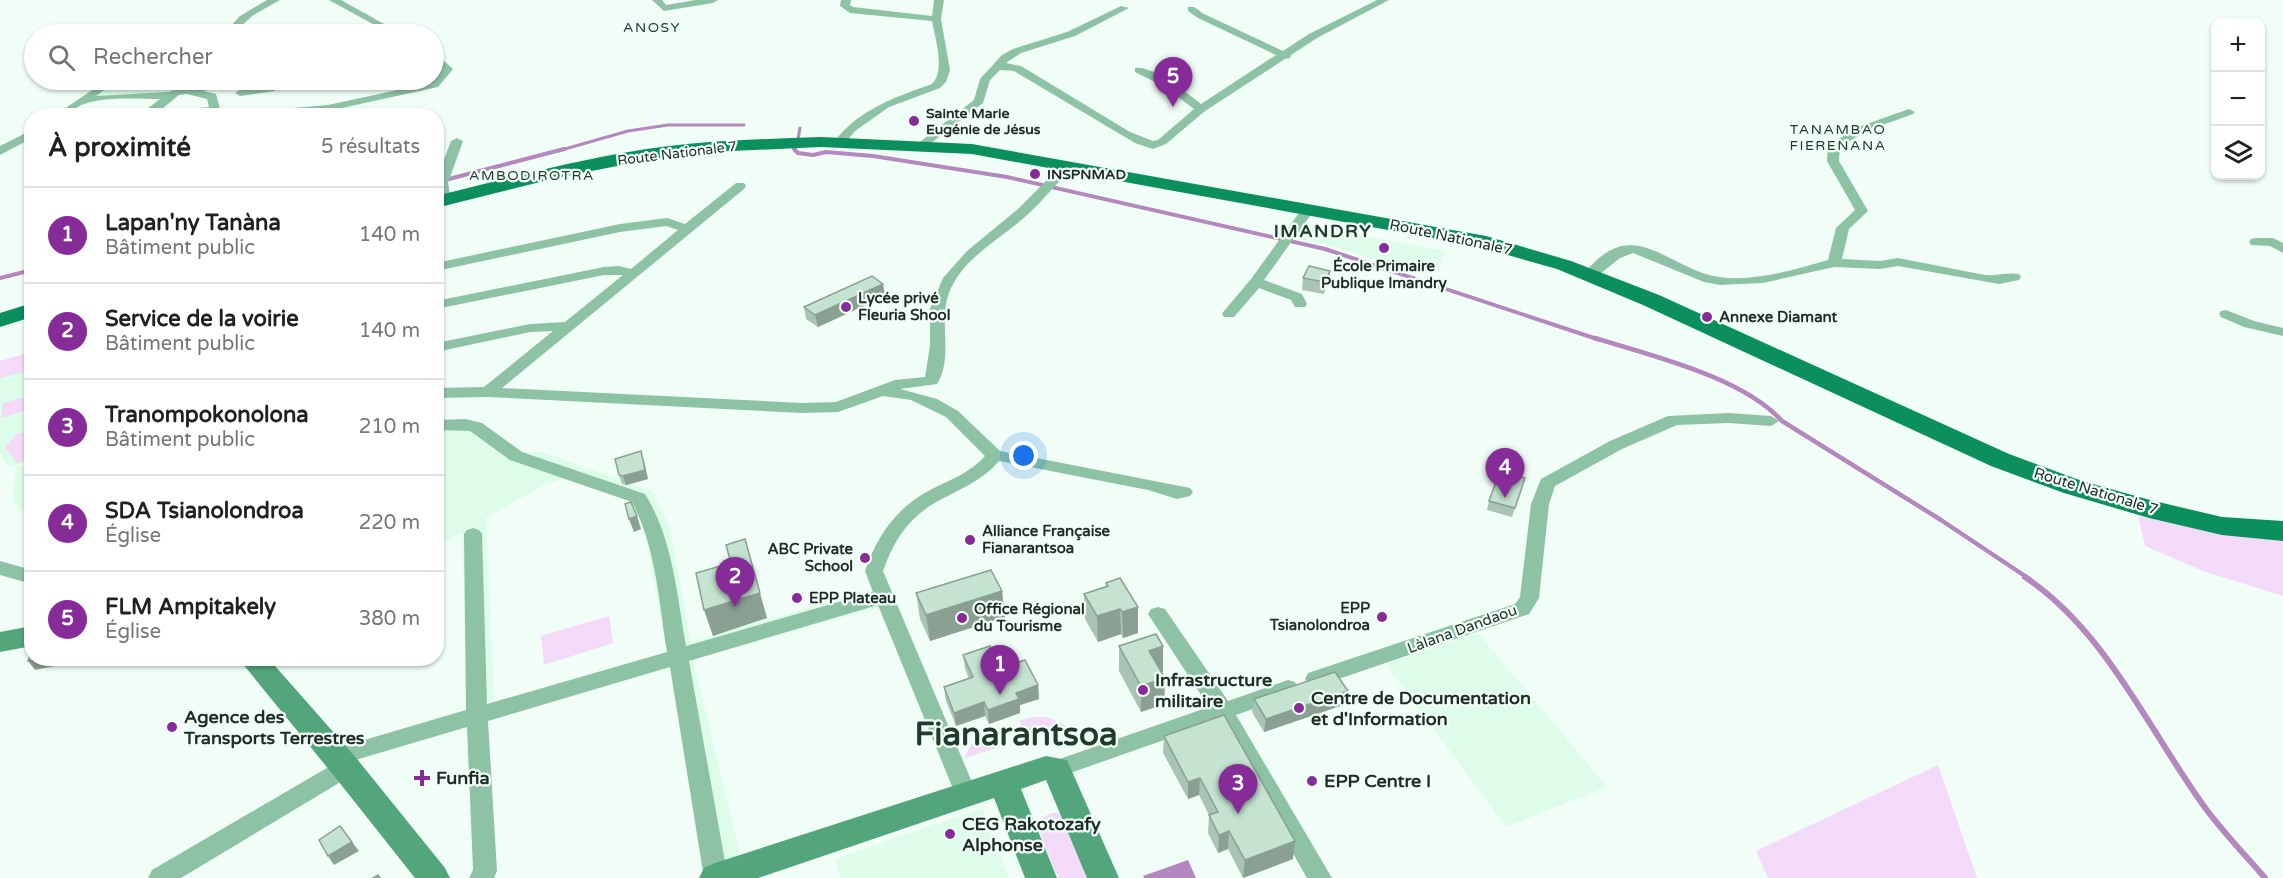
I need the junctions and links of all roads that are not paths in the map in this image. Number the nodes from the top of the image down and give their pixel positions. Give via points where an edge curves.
1 (275, 0) edge
2 (334, 0) edge
3 (657, 0) edge
4 (713, 0) edge
5 (846, 0) edge
6 (939, 0) edge
7 (1384, 0) edge
8 (1124, 8) dead end
9 (1191, 9) dead end
10 (936, 19) junction
11 (236, 24) edge
12 (378, 24) edge
13 (1286, 56) junction
14 (996, 67) junction
15 (1139, 70) dead end
16 (98, 90) edge
17 (197, 90) edge
18 (263, 90) edge
19 (411, 90) edge
20 (173, 94) junction
21 (212, 96) junction
22 (80, 102) junction
23 (71, 108) edge
24 (155, 108) edge
25 (215, 108) edge
26 (327, 108) edge
27 (1201, 110) junction
28 (1909, 112) dead end
29 (24, 138) edge
30 (457, 141) dead end
31 (840, 142) junction
32 (922, 145) junction
33 (0, 151) edge
34 (1068, 166) junction
35 (444, 184) edge
36 (740, 186) dead end
37 (444, 191) edge
38 (1309, 209) junction
39 (686, 229) junction
40 (2256, 242) dead end
41 (2283, 249) edge
42 (1834, 263) junction
43 (444, 265) edge
44 (632, 273) junction
45 (1590, 275) junction
46 (2014, 277) dead end
47 (1256, 282) junction
48 (444, 303) edge
49 (1300, 304) dead end
50 (24, 312) edge
51 (1229, 314) dead end
52 (2226, 314) dead end
53 (0, 320) edge
54 (567, 326) junction
55 (2283, 332) edge
56 (444, 346) edge
57 (932, 381) junction
58 (882, 391) junction
59 (488, 392) junction
60 (444, 393) edge
61 (931, 402) junction
62 (1771, 421) dead end
63 (1916, 423) joint
64 (444, 425) edge
65 (995, 455) junction
66 (1184, 492) dead end
67 (2283, 531) edge
68 (473, 534) dead end
69 (0, 568) edge
70 (24, 575) edge
71 (884, 596) junction
72 (1158, 614) dead end
73 (679, 655) junction
74 (258, 666) edge
75 (1222, 709) junction
76 (477, 714) junction
77 (341, 763) junction
78 (1056, 769) junction
79 (1003, 781) junction
80 (966, 794) junction
81 (160, 878) edge
82 (434, 878) edge
83 (482, 878) edge
84 (716, 878) edge
85 (1041, 878) edge
86 (1103, 878) edge
87 (1320, 878) edge

1 - 11 street
2 - 12 street
3 - 4 street via 664,8
5 - 10 street via 845,6 850,10
6 - 10 street
7 - 13 street via 1312,36
8 - 14 street via 1071,34 1017,51
9 - 13 street
10 - 31 street via 945,70 942,80 936,86 885,105 851,129
13 - 27 street
14 - 27 street via 1017,68 1126,134 1153,145
14 - 32 street via 986,79 979,101
15 - 27 street via 1168,85
16 - 22 street
17 - 20 street
18 - 21 street
19 - 26 street
20 - 21 street
20 - 22 street
20 - 24 street
21 - 25 street
22 - 23 street
28 - 42 street via 1862,129 1834,146 1833,161 1862,211 1842,228
29 - 33 street
30 - 35 street
31 - 32 main road, Route Nationale 7
31 - 37 main road, Route Nationale 7 via 658,153
32 - 34 main road, Route Nationale7 via 972,149
34 - 38 main road, Route Nationale7
34 - 57 street via 1023,212 957,267 936,310 938,356
36 - 39 street
38 - 45 main road, Route Nationale7 via 1479,240
38 - 47 street
39 - 43 street via 667,222 620,228
39 - 44 street
40 - 41 street via 2273,242
42 - 45 street via 1781,278 1716,281 1659,257 1624,250
42 - 46 street via 1898,262 1985,279
44 - 48 street via 604,271
44 - 54 street
45 - 63 main road, Route Nationale7
47 - 49 street via 1297,297
47 - 51 street
50 - 53 main road
52 - 55 street
54 - 56 street via 530,328
54 - 59 street
57 - 58 street via 901,383
57 - 61 street
58 - 59 street via 838,407 802,408
58 - 61 street
59 - 60 street
61 - 65 street via 952,414
62 - 75 street, Làlana Dandaou via 1674,420 1616,445 1547,483 1540,504 1529,598 1522,609
63 - 67 main road, Route Nationale 7 via 2001,460 2095,493 2222,526
64 - 73 street via 476,427 516,456 639,498 650,519 661,558
65 - 66 street
65 - 71 street via 984,470 916,507 892,529 874,571
68 - 76 street
69 - 70 street
71 - 73 street
71 - 80 street
72 - 75 street
73 - 76 street
73 - 84 street
74 - 77 street
75 - 78 street
75 - 87 street
76 - 77 street
76 - 83 street via 485,871
77 - 81 street
77 - 82 street
78 - 79 street via 1046,768
78 - 86 street
79 - 80 street
79 - 85 street
80 - 84 street

